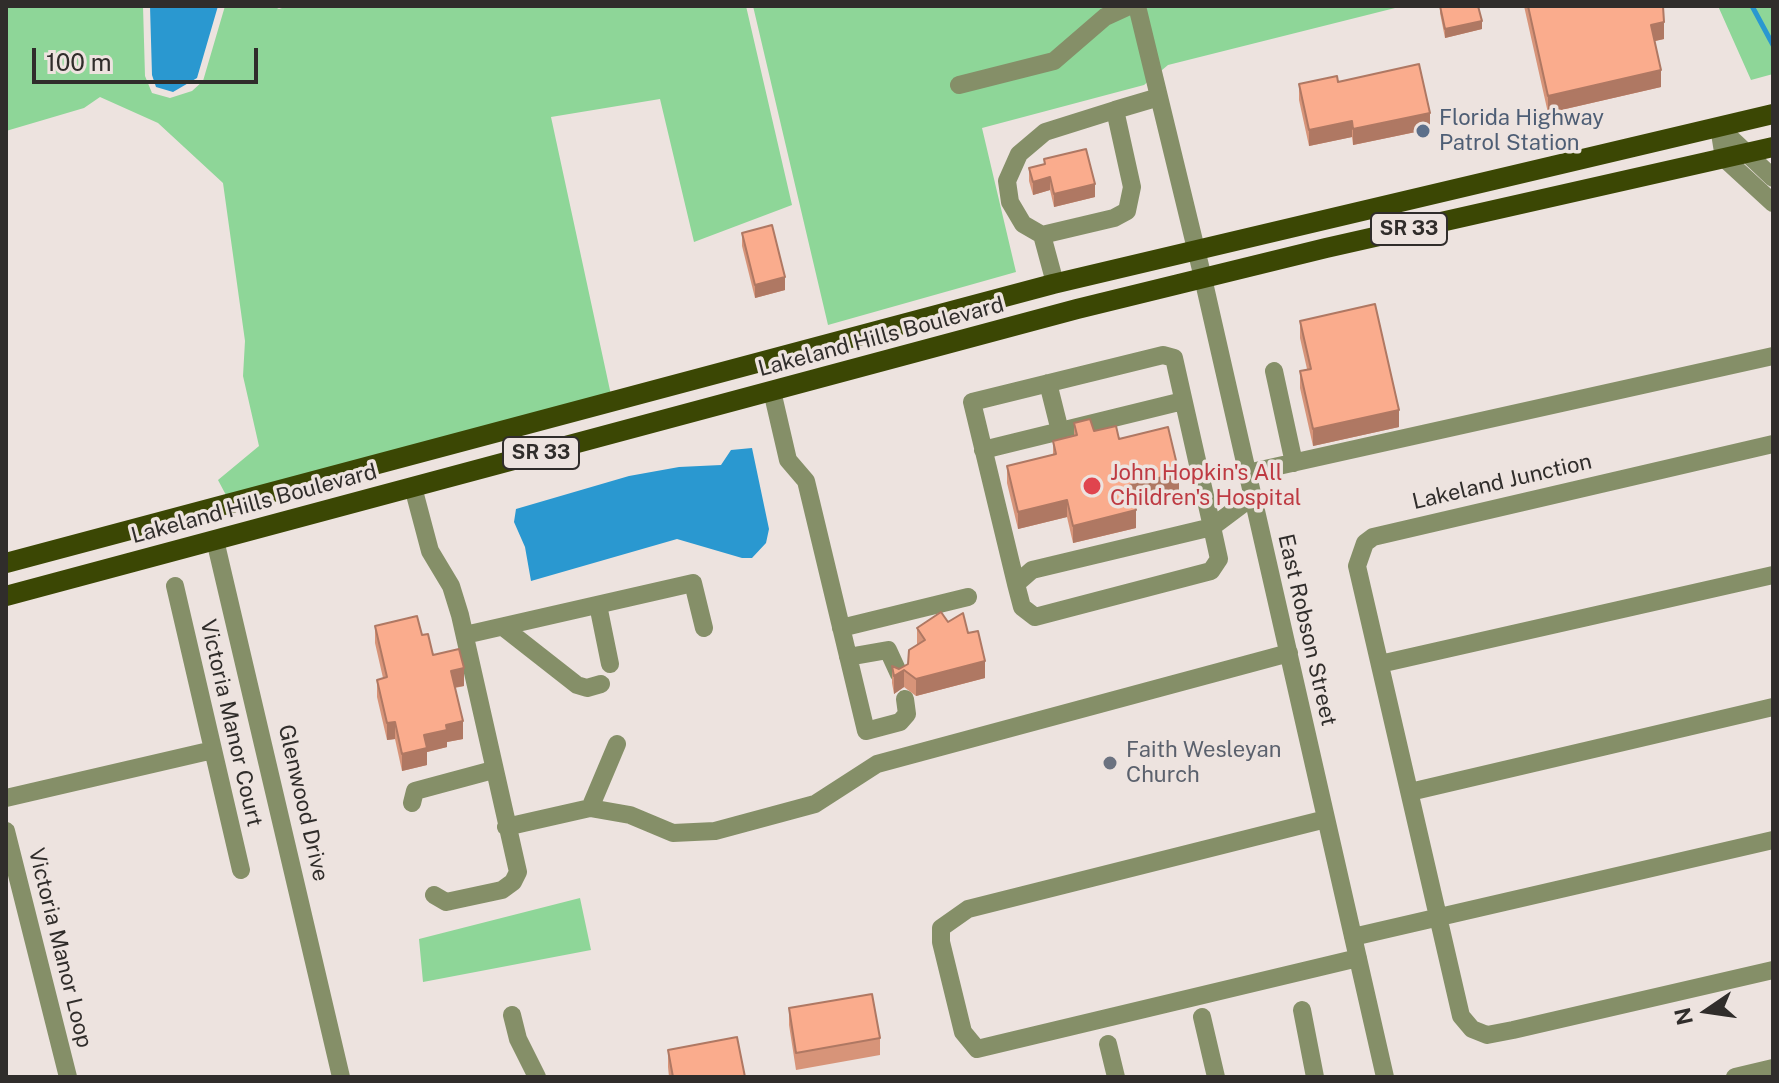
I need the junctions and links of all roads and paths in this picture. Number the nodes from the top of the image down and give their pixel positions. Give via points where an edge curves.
1 (1129, 6) edge
2 (1137, 6) edge
3 (959, 85) dead end
4 (1159, 97) junction
5 (1115, 110) junction
6 (1773, 114) edge
7 (1719, 127) junction
8 (1773, 147) edge
9 (1747, 153) junction
10 (1724, 158) junction
11 (1773, 178) edge
12 (1773, 203) edge
13 (1042, 235) junction
14 (1196, 248) junction
15 (1203, 278) junction
16 (1055, 283) junction
17 (1773, 356) edge
18 (1274, 371) dead end
19 (1048, 383) junction
20 (657, 390) junction
21 (772, 391) junction
22 (1183, 401) junction
23 (1060, 431) junction
24 (1773, 444) edge
25 (983, 450) junction
26 (1294, 463) junction
27 (1247, 473) junction
28 (413, 487) junction
29 (1252, 497) junction
30 (1212, 527) junction
31 (215, 540) junction
32 (6, 563) edge
33 (1773, 575) edge
34 (1016, 584) junction
35 (175, 586) dead end
36 (6, 596) edge
37 (968, 597) dead end
38 (598, 605) junction
39 (503, 627) junction
40 (704, 628) dead end
41 (841, 628) junction
42 (465, 635) junction
43 (1289, 653) junction
44 (848, 657) junction
45 (610, 664) dead end
46 (1380, 664) junction
47 (899, 674) edge
48 (601, 684) dead end
49 (905, 699) dead end
50 (1773, 707) edge
51 (617, 744) dead end
52 (213, 750) junction
53 (493, 770) junction
54 (1410, 792) junction
55 (6, 798) edge
56 (412, 803) dead end
57 (590, 808) junction
58 (1326, 819) junction
59 (506, 827) junction
60 (6, 831) edge
61 (1773, 840) edge
62 (241, 870) dead end
63 (434, 895) dead end
64 (1439, 917) junction
65 (1353, 937) junction
66 (1358, 958) junction
67 (1773, 970) edge
68 (1302, 1010) dead end
69 (512, 1015) dead end
70 (1202, 1017) dead end
71 (1108, 1044) dead end
72 (1773, 1068) edge
73 (68, 1077) edge
74 (341, 1077) edge
75 (537, 1077) edge
76 (1116, 1077) edge
77 (1216, 1077) edge
78 (1315, 1077) edge
79 (1385, 1077) edge
80 (1735, 1077) edge

1 - 3 street via 1105,17 1054,61
2 - 4 street, East Robson Street
4 - 5 street
4 - 14 street, East Robson Street
5 - 13 street via 1132,187 1127,211
5 - 13 street via 1045,132 1019,154 1007,181 1010,202 1023,224
6 - 7 main road, Lakeland Hills Boulevard / SR 33
7 - 9 street
7 - 10 street
7 - 14 main road, Lakeland Hills Boulevard / SR 33
8 - 9 main road, Lakeland Hills Boulevard / SR 33
9 - 10 main road, Lakeland Hills Boulevard / SR 33
9 - 11 street
10 - 12 street
10 - 15 main road, Lakeland Hills Boulevard / SR 33
13 - 16 street
14 - 15 street, East Robson Street
14 - 16 main road, Lakeland Hills Boulevard / SR 33
15 - 21 main road, Lakeland Hills Boulevard / SR 33
15 - 27 street, East Robson Street
16 - 20 main road, Lakeland Hills Boulevard / SR 33
17 - 26 street
18 - 26 street
19 - 22 street via 1163,355 1174,358
19 - 23 street
19 - 25 street via 972,402
20 - 28 main road via 615,414 447,459 423,469
20 - 32 main road, Lakeland Hills Boulevard / SR 33
21 - 28 main road, Lakeland Hills Boulevard / SR 33
21 - 41 street via 788,460 806,481
22 - 23 street
22 - 30 street
23 - 25 street
24 - 46 street, Lakeland Junction via 1373,537 1365,543 1357,566
25 - 34 street
26 - 27 street
27 - 29 street, East Robson Street
28 - 31 main road, Lakeland Hills Boulevard / SR 33
28 - 42 street via 422,529 451,586
29 - 30 street
29 - 43 street, East Robson Street
30 - 34 street via 1032,570
30 - 34 street via 1219,559 1211,571 1195,578 1035,617 1022,607
31 - 36 main road, Lakeland Hills Boulevard / SR 33
31 - 74 street, Glenwood Drive
33 - 46 street
35 - 52 street, Victoria Manor Court
37 - 41 street
38 - 39 street
38 - 40 street via 693,583
38 - 45 street
39 - 42 street
39 - 48 street via 577,685
41 - 44 street
42 - 53 street
43 - 57 street via 877,764 815,804 715,831 673,833 630,815
43 - 58 street, East Robson Street
44 - 47 street via 888,650
44 - 49 street via 866,731 900,722 907,714
46 - 54 street, Lakeland Junction
50 - 54 street
51 - 57 street
52 - 55 street
52 - 62 street, Victoria Manor Court
53 - 56 street via 415,791
53 - 59 street
54 - 64 street, Lakeland Junction
57 - 59 street
58 - 65 street, East Robson Street
58 - 66 street via 968,909 941,928 941,942 963,1032 977,1049
59 - 63 street via 518,872 513,882 502,890 446,902
60 - 73 street, Victoria Manor Loop
61 - 64 street
64 - 65 street
64 - 67 street, Lakeland Junction via 1461,1016 1472,1029 1487,1035
65 - 66 street, East Robson Street
66 - 79 street, East Robson Street
68 - 78 street
69 - 75 street
70 - 77 street
71 - 76 street
72 - 80 street

